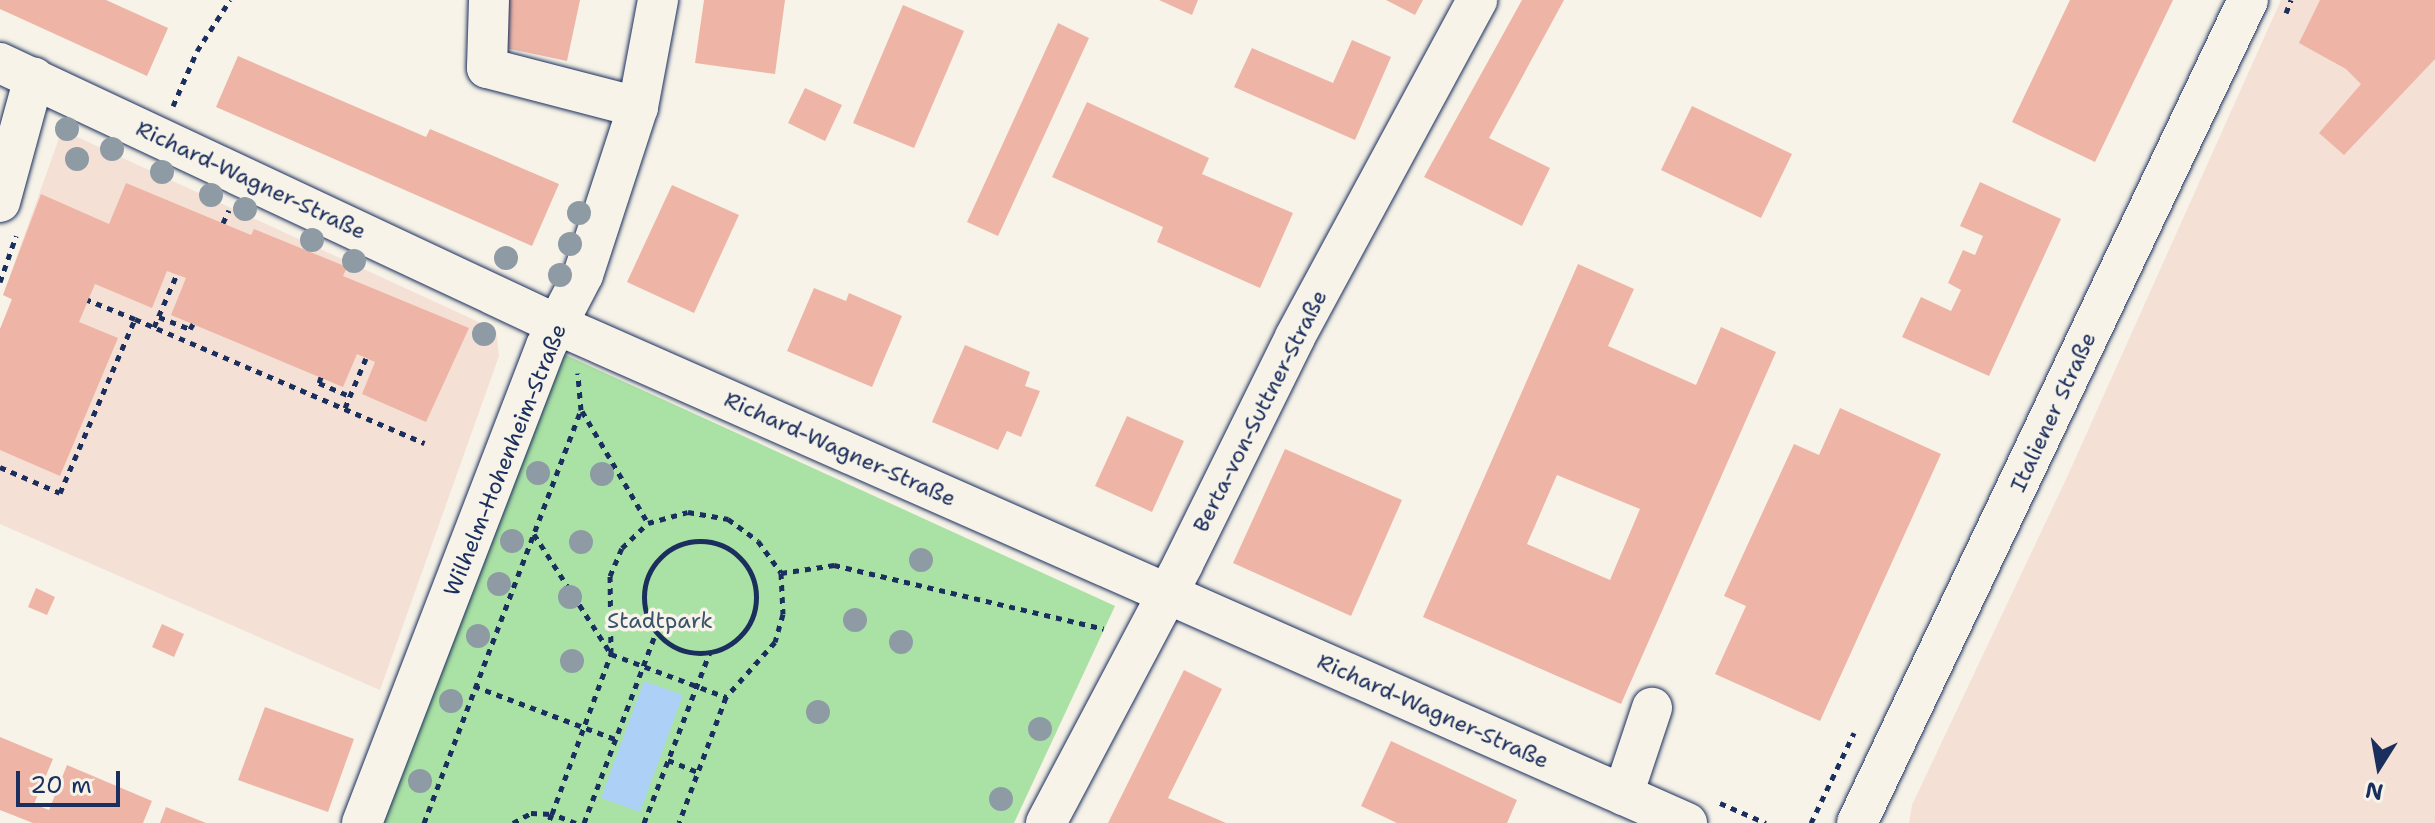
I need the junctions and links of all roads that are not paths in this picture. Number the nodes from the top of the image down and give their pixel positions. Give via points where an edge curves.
1 (489, 0) edge
2 (658, 0) edge
3 (1477, 0) edge
4 (2248, 0) edge
5 (17, 71) edge
6 (638, 107) junction
7 (0, 202) edge
8 (558, 325) junction
9 (1165, 593) junction
10 (1652, 708) dead end
11 (1623, 795) junction
12 (1869, 814) edge
13 (362, 823) edge
14 (1046, 823) edge
15 (1687, 823) edge

1 - 6 street via 487,68
2 - 6 street, Wilhelm-Hohenheim-Straße
3 - 9 street, Berta-von-Suttner-Straße via 1295,337
4 - 12 street, Italiener Straße
5 - 7 street
5 - 8 street, Richard-Wagner-Straße
6 - 8 street, Wilhelm-Hohenheim-Straße via 583,275
8 - 9 street, Richard-Wagner-Straße
8 - 13 street, Wilhelm-Hohenheim-Straße
9 - 11 street, Richard-Wagner-Straße
9 - 14 street, Berta-von-Suttner-Straße
10 - 11 street
11 - 15 street, Richard-Wagner-Straße

